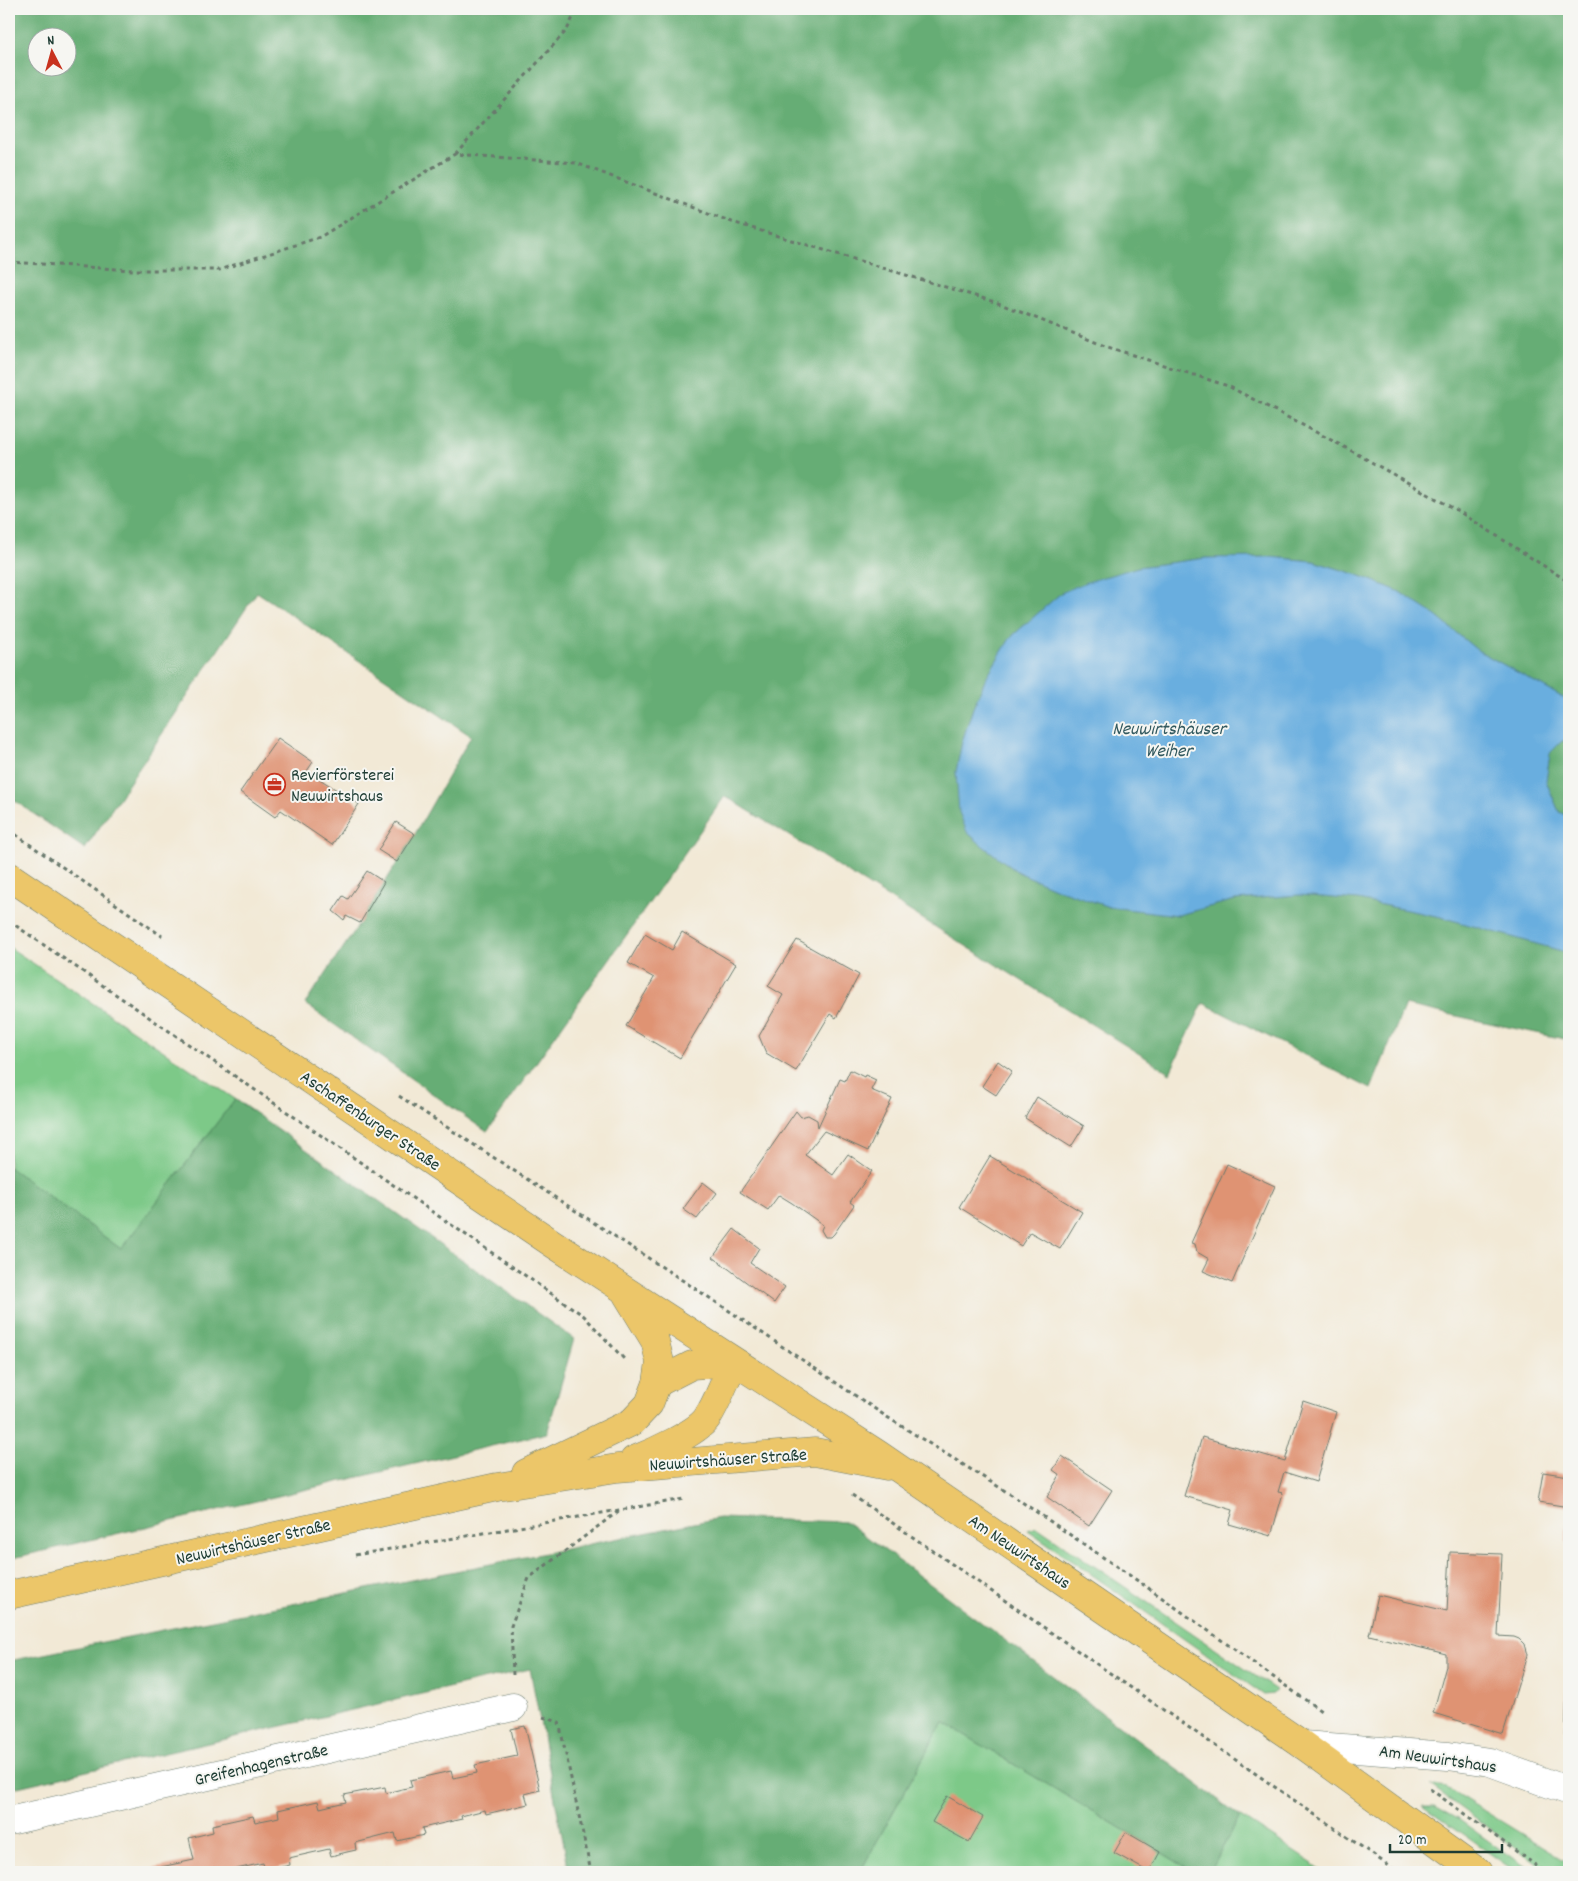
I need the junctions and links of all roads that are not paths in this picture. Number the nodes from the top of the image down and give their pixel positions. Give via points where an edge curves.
1 (9, 876) edge
2 (622, 1288) junction
3 (734, 1362) junction
4 (658, 1384) junction
5 (616, 1468) junction
6 (899, 1469) junction
7 (497, 1487) junction
8 (9, 1595) edge
9 (513, 1707) road end
10 (1303, 1745) junction
11 (1569, 1791) edge
12 (9, 1821) edge
13 (1478, 1872) edge

1 - 2 main road, Aschaffenburger Straße
2 - 3 main road, Aschaffenburger Straße
2 - 4 main road, Neuwirtshäuser Straße via 655,1341 660,1362
3 - 4 main road via 692,1365
3 - 5 main road, Neuwirtshäuser Straße via 706,1419 695,1429 655,1452
3 - 6 main road, Am Neuwirtshaus
4 - 7 main road, Neuwirtshäuser Straße via 649,1404 632,1422
5 - 6 main road, Neuwirtshäuser Straße via 815,1452
5 - 7 main road, Neuwirtshäuser Straße
6 - 10 main road, Am Neuwirtshaus
7 - 8 main road, Neuwirtshäuser Straße
9 - 12 street, Greifenhagenstraße
10 - 11 street, Am Neuwirtshaus via 1490,1762
10 - 13 main road, Am Neuwirtshaus

